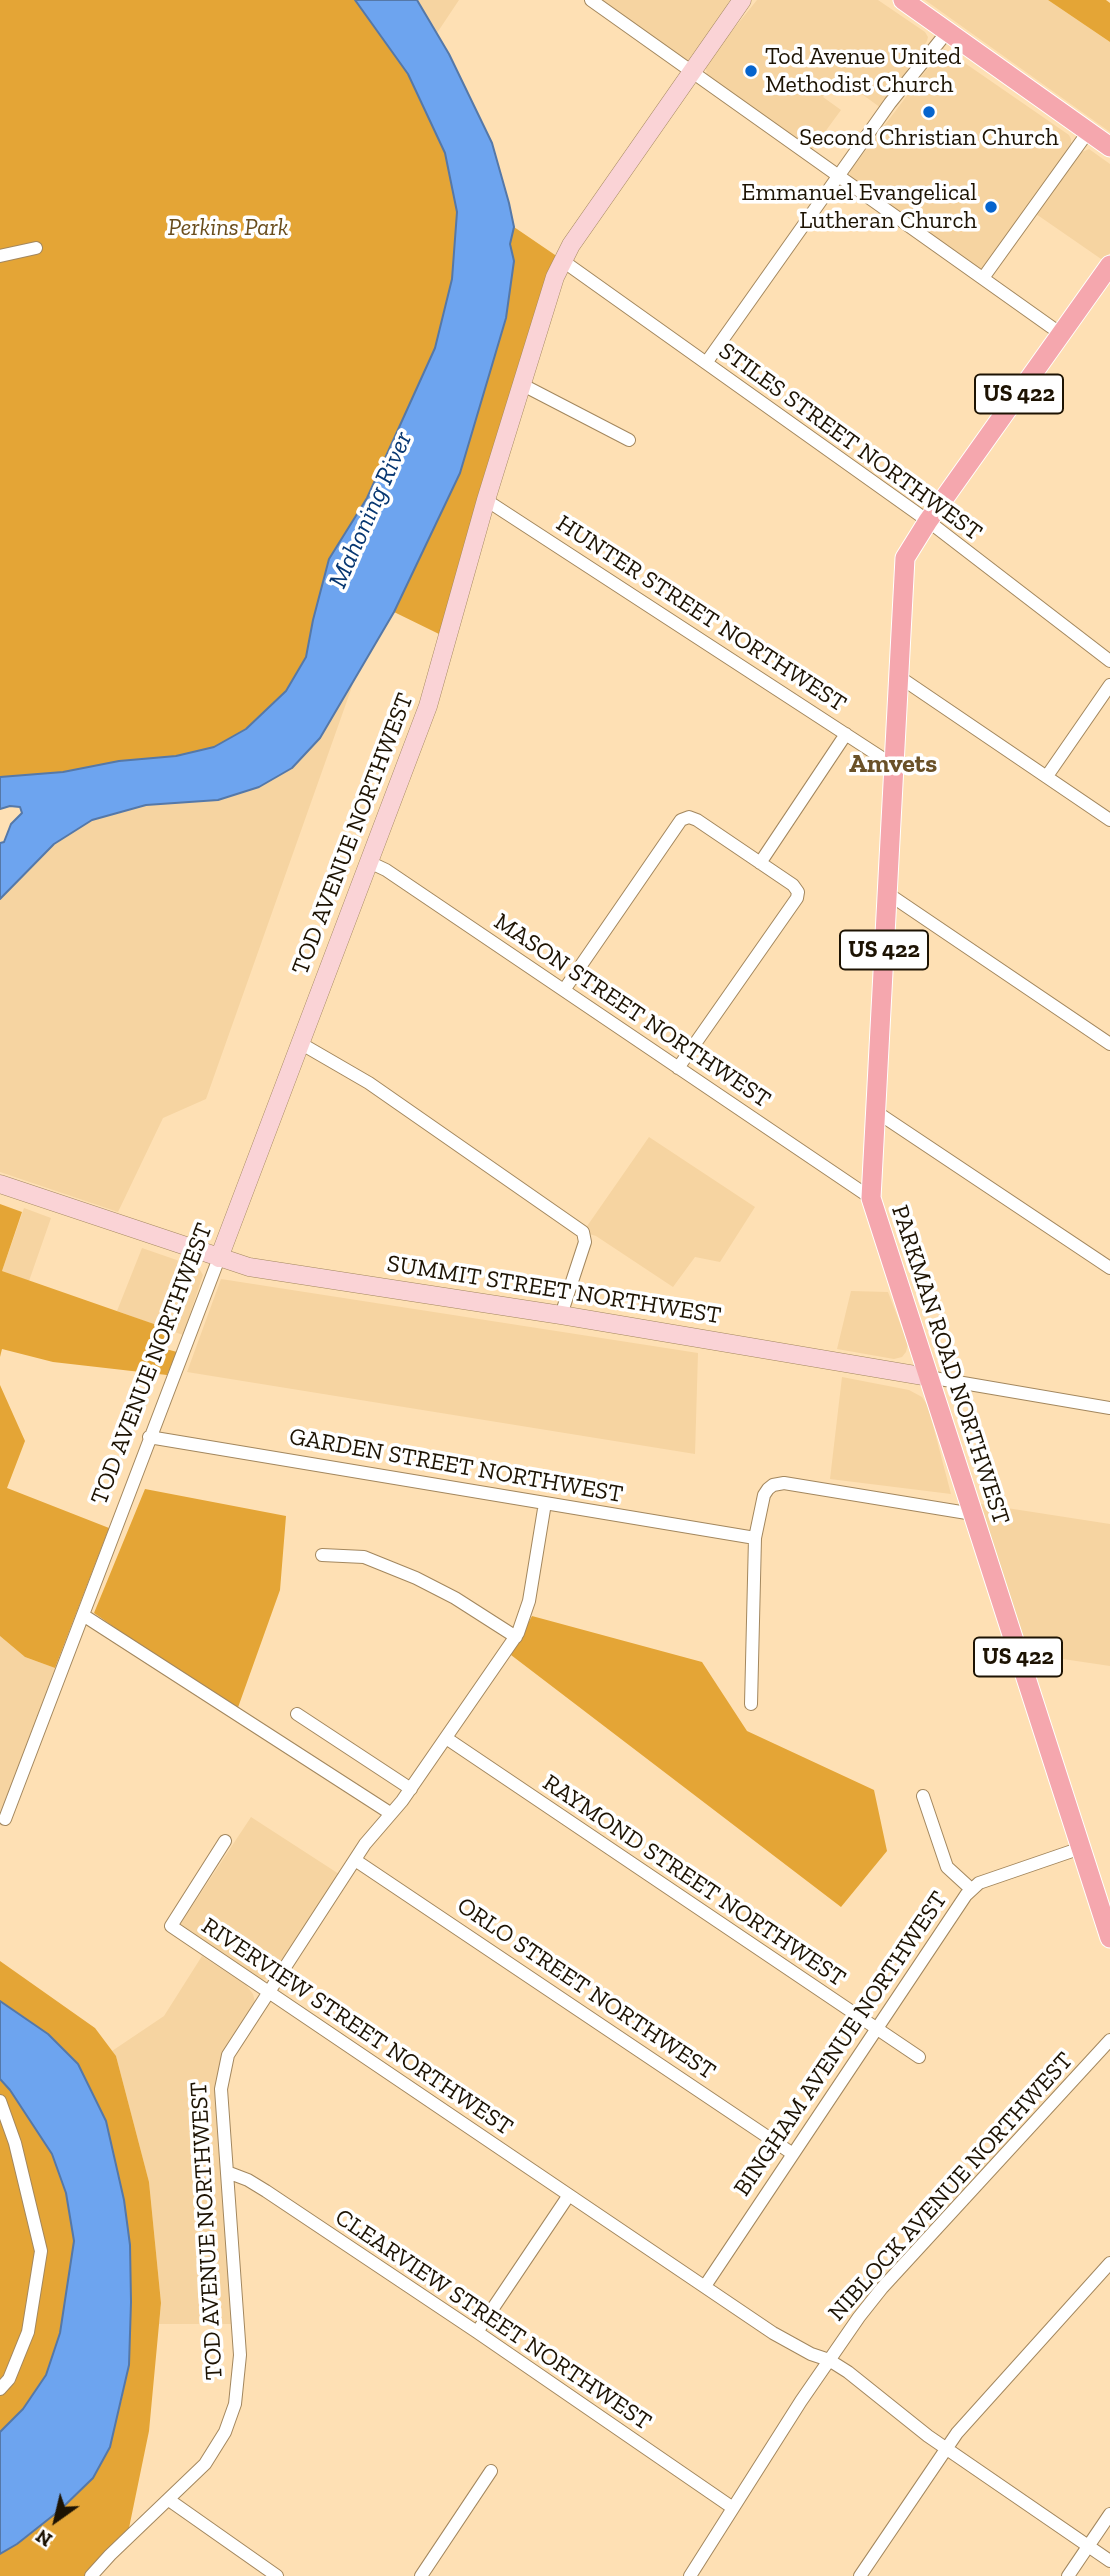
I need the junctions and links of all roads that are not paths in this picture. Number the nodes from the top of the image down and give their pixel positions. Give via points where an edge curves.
1 (591, 0) edge
2 (742, 0) edge
3 (903, 0) edge
4 (947, 32) junction
5 (692, 71) junction
6 (1088, 132) junction
7 (1110, 147) edge
8 (839, 176) junction
9 (36, 248) dead end
10 (0, 256) edge
11 (563, 261) junction
12 (1110, 265) edge
13 (983, 278) junction
14 (1061, 334) junction
15 (706, 363) junction
16 (522, 384) junction
17 (629, 440) dead end
18 (486, 500) junction
19 (928, 522) junction
20 (1110, 661) edge
21 (898, 676) junction
22 (1110, 685) edge
23 (845, 734) junction
24 (893, 765) junction
25 (1047, 776) junction
26 (1110, 820) edge
27 (369, 862) junction
28 (760, 863) junction
29 (887, 893) junction
30 (564, 990) junction
31 (300, 1043) junction
32 (1110, 1044) edge
33 (678, 1068) junction
34 (875, 1111) junction
35 (0, 1184) edge
36 (870, 1198) junction
37 (219, 1258) junction
38 (1108, 1262) edge
39 (561, 1315) junction
40 (928, 1377) junction
41 (1110, 1408) edge
42 (149, 1437) junction
43 (545, 1503) junction
44 (973, 1514) junction
45 (755, 1538) junction
46 (322, 1555) dead end
47 (83, 1615) junction
48 (516, 1637) junction
49 (751, 1704) dead end
50 (297, 1714) dead end
51 (446, 1738) junction
52 (411, 1789) junction
53 (923, 1796) dead end
54 (390, 1813) junction
55 (5, 1819) dead end
56 (225, 1841) dead end
57 (1081, 1848) junction
58 (355, 1860) junction
59 (971, 1889) junction
60 (1110, 1938) edge
61 (268, 1992) junction
62 (876, 2029) junction
63 (1110, 2040) edge
64 (919, 2057) dead end
65 (0, 2101) edge
66 (793, 2154) junction
67 (227, 2172) junction
68 (569, 2195) junction
69 (1110, 2263) edge
70 (705, 2286) junction
71 (477, 2332) junction
72 (828, 2360) junction
73 (0, 2389) edge
74 (946, 2448) junction
75 (491, 2471) dead end
76 (169, 2500) junction
77 (733, 2508) junction
78 (1110, 2514) edge
79 (1088, 2546) junction
80 (1110, 2561) edge
81 (91, 2576) edge
82 (277, 2576) edge
83 (421, 2576) edge
84 (690, 2576) edge
85 (860, 2576) edge
86 (1068, 2576) edge

1 - 5 street
2 - 5 main road, TOD AVENUE NORTHWEST
3 - 4 main road
4 - 6 main road
4 - 8 street
5 - 8 street
5 - 11 main road, TOD AVENUE NORTHWEST
6 - 7 main road
6 - 13 street
8 - 13 street
8 - 15 street
9 - 10 street
11 - 15 street, STILES STREET NORTHWEST
11 - 16 main road, TOD AVENUE NORTHWEST
12 - 14 main road, PARKMAN ROAD NORTHWEST / US 422
13 - 14 street
14 - 19 main road, PARKMAN ROAD NORTHWEST / US 422
15 - 19 street, STILES STREET NORTHWEST
16 - 17 street
16 - 18 main road, TOD AVENUE NORTHWEST
18 - 23 street, HUNTER STREET NORTHWEST
18 - 27 main road, TOD AVENUE NORTHWEST via 428,706
19 - 20 street, STILES STREET NORTHWEST
19 - 21 main road, PARKMAN ROAD NORTHWEST / US 422 via 909,550 903,570
21 - 24 main road, PARKMAN ROAD NORTHWEST / US 422
21 - 25 street
22 - 25 street
23 - 24 street, HUNTER STREET NORTHWEST
23 - 28 street
24 - 29 main road, PARKMAN ROAD NORTHWEST / US 422
25 - 26 street
27 - 30 street, MASON STREET NORTHWEST
27 - 31 main road, TOD AVENUE NORTHWEST
28 - 30 street via 697,820 684,818
28 - 33 street via 793,885 797,898
29 - 32 street
29 - 34 main road, PARKMAN ROAD NORTHWEST / US 422
30 - 33 street, MASON STREET NORTHWEST
31 - 37 main road, TOD AVENUE NORTHWEST
31 - 39 street via 369,1083 583,1232 585,1242
33 - 36 street, MASON STREET NORTHWEST
34 - 36 main road, PARKMAN ROAD NORTHWEST / US 422
34 - 38 street
35 - 37 main road, SUMMIT STREET NORTHWEST
36 - 40 main road, PARKMAN ROAD NORTHWEST / US 422
37 - 39 main road, SUMMIT STREET NORTHWEST via 267,1270
37 - 42 street, TOD AVENUE NORTHWEST
39 - 40 main road, SUMMIT STREET NORTHWEST
40 - 41 street, SUMMIT STREET NORTHWEST
40 - 44 main road, PARKMAN ROAD NORTHWEST / US 422
42 - 43 street, GARDEN STREET NORTHWEST
42 - 47 street, TOD AVENUE NORTHWEST
43 - 45 street, GARDEN STREET NORTHWEST
43 - 48 street, TOD AVENUE NORTHWEST via 529,1601
44 - 45 street via 784,1483 764,1495
44 - 57 main road, PARKMAN ROAD NORTHWEST / US 422
45 - 49 street
46 - 48 street via 364,1557 416,1578
47 - 54 street
47 - 55 street, TOD AVENUE NORTHWEST
48 - 51 street, TOD AVENUE NORTHWEST
50 - 52 street
51 - 52 street, TOD AVENUE NORTHWEST
51 - 62 street, RAYMOND STREET NORTHWEST
52 - 54 street, TOD AVENUE NORTHWEST
53 - 59 street via 947,1867
54 - 58 street, TOD AVENUE NORTHWEST
56 - 61 street, RIVERVIEW STREET NORTHWEST via 171,1926
57 - 59 street, BINGHAM AVENUE NORTHWEST
57 - 60 main road, PARKMAN ROAD NORTHWEST / US 422
58 - 61 street, TOD AVENUE NORTHWEST
58 - 66 street, ORLO STREET NORTHWEST
59 - 62 street, BINGHAM AVENUE NORTHWEST
61 - 67 street, TOD AVENUE NORTHWEST via 225,2065 221,2089
61 - 68 street, RIVERVIEW STREET NORTHWEST
62 - 64 street, RAYMOND STREET NORTHWEST
62 - 66 street, BINGHAM AVENUE NORTHWEST
63 - 72 street, NIBLOCK AVENUE NORTHWEST via 883,2288
65 - 73 street via 41,2251 28,2332 9,2379
66 - 70 street, BINGHAM AVENUE NORTHWEST
67 - 71 street, CLEARVIEW STREET NORTHWEST via 248,2180
67 - 76 street, TOD AVENUE NORTHWEST via 239,2390 219,2445
68 - 70 street, RIVERVIEW STREET NORTHWEST
68 - 71 street
69 - 74 street
70 - 72 street via 791,2344
71 - 77 street, CLEARVIEW STREET NORTHWEST
72 - 74 street
72 - 77 street, NIBLOCK AVENUE NORTHWEST
74 - 79 street
74 - 85 street
75 - 83 street
76 - 81 street, TOD AVENUE NORTHWEST
76 - 82 street
77 - 84 street, NIBLOCK AVENUE NORTHWEST
78 - 79 street
79 - 80 street
79 - 86 street

